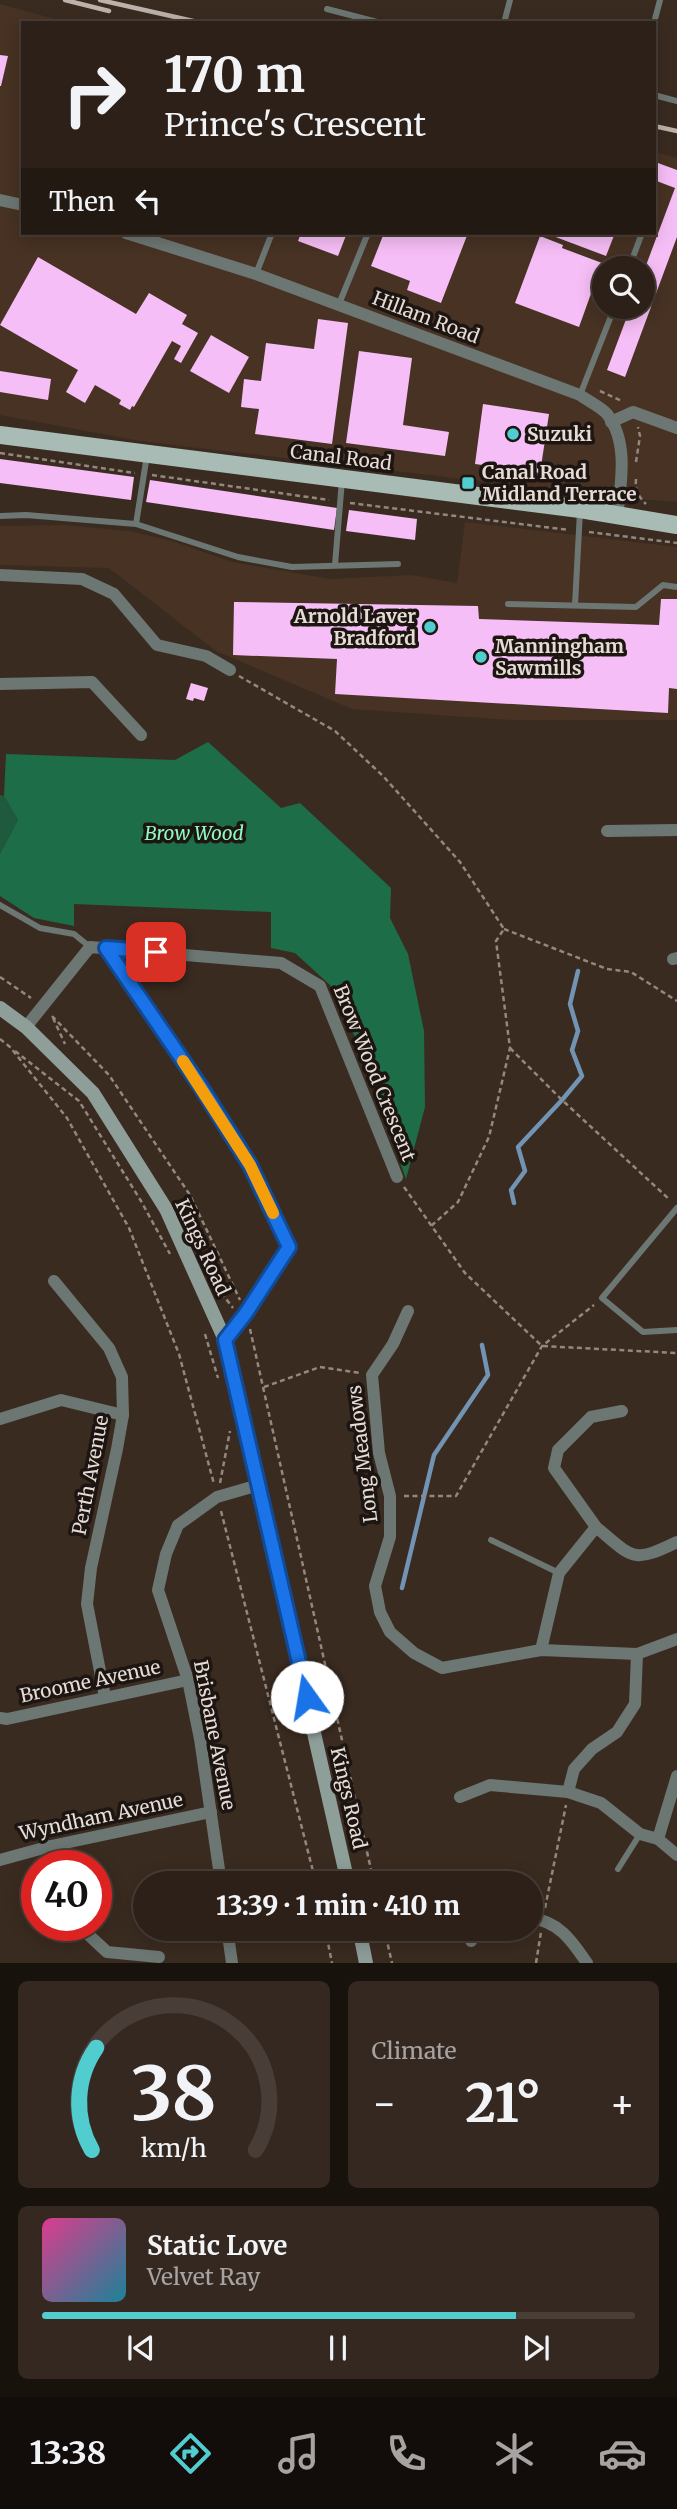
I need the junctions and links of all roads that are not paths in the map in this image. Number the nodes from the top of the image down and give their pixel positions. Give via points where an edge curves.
1 (510, 0) edge
2 (660, 0) edge
3 (327, 9) dead end
4 (374, 21) edge
5 (505, 21) edge
6 (655, 21) edge
7 (656, 96) edge
8 (677, 101) edge
9 (0, 200) edge
10 (21, 205) edge
11 (132, 235) edge
12 (271, 235) edge
13 (367, 235) edge
14 (641, 235) edge
15 (633, 256) edge
16 (256, 274) junction
17 (340, 304) junction
18 (610, 319) edge
19 (580, 396) junction
20 (611, 422) junction
21 (677, 429) edge
22 (0, 435) edge
23 (147, 454) junction
24 (342, 479) junction
25 (580, 509) junction
26 (0, 516) edge
27 (617, 516) junction
28 (136, 524) junction
29 (677, 525) edge
30 (398, 564) dead end
31 (335, 565) junction
32 (0, 575) edge
33 (677, 587) edge
34 (508, 604) dead end
35 (575, 605) junction
36 (230, 670) road end
37 (0, 684) edge
38 (141, 735) dead end
39 (677, 830) edge
40 (607, 831) dead end
41 (0, 905) edge
42 (90, 947) junction
43 (106, 948) junction
44 (0, 1008) edge
45 (26, 1027) junction
46 (397, 1177) road end
47 (677, 1208) edge
48 (54, 1281) dead end
49 (408, 1311) dead end
50 (677, 1330) edge
51 (225, 1340) junction
52 (622, 1411) dead end
53 (122, 1415) junction
54 (0, 1419) edge
55 (259, 1485) junction
56 (596, 1527) junction
57 (491, 1540) dead end
58 (677, 1542) edge
59 (559, 1573) junction
60 (677, 1640) edge
61 (541, 1650) junction
62 (637, 1654) junction
63 (188, 1680) junction
64 (105, 1697) junction
65 (0, 1718) edge
66 (677, 1776) edge
67 (568, 1792) junction
68 (460, 1797) dead end
69 (211, 1812) junction
70 (640, 1834) junction
71 (658, 1839) junction
72 (51, 1846) junction
73 (52, 1850) edge
74 (677, 1854) edge
75 (0, 1860) edge
76 (618, 1869) dead end
77 (219, 1871) edge
78 (345, 1871) edge
79 (543, 1922) edge
80 (95, 1941) edge
81 (229, 1941) edge
82 (362, 1941) edge
83 (159, 1957) dead end
84 (232, 1963) edge
85 (366, 1963) edge
86 (587, 1963) edge

1 - 5 lane
2 - 6 lane
3 - 4 lane
7 - 8 lane
9 - 10 street
11 - 16 street, Hillam Road
12 - 16 lane
13 - 17 lane
14 - 15 lane
16 - 17 street, Hillam Road
17 - 19 street, Hillam Road
18 - 19 lane
19 - 20 street, Hillam Road via 607,414
20 - 21 street via 633,412
20 - 27 street via 621,446
22 - 23 main road, Canal Road
23 - 24 main road, Canal Road
23 - 28 lane
24 - 25 main road, Canal Road
24 - 31 lane
25 - 27 main road, Canal Road
25 - 35 lane
26 - 28 lane
27 - 29 main road, Canal Road
28 - 31 lane via 237,557 292,567
30 - 31 lane
32 - 36 street via 82,579 114,594 157,645 206,656
33 - 35 lane via 663,585 636,607
34 - 35 lane
37 - 38 street via 92,682
39 - 40 street
41 - 42 lane via 40,928 74,934
42 - 43 street, Brow Wood Crescent
42 - 45 street
43 - 46 street, Brow Wood Crescent via 281,963 320,986
43 - 51 street via 250,1165 289,1247
44 - 45 street, Kings Road
45 - 51 street, Kings Road via 93,1093 166,1209
47 - 50 lane via 601,1298 643,1332
48 - 53 street, Perth Avenue via 109,1348 122,1377
49 - 61 street, Long Meadows via 372,1375 379,1453 390,1496 390,1536 375,1586 380,1612 390,1632 414,1653 442,1668
51 - 55 street, Kings Road
52 - 56 street via 591,1417 558,1450 554,1468
53 - 54 street via 61,1400
53 - 64 street, Perth Avenue via 87,1604
55 - 63 street, Brisbane Avenue via 217,1497 178,1525 166,1554 158,1590
55 - 78 street, Kings Road
56 - 58 street via 627,1553 648,1556
56 - 59 street
57 - 59 lane
59 - 61 street
60 - 62 street, Long Meadows
61 - 62 street, Long Meadows
62 - 67 street via 635,1704 617,1732 574,1769
63 - 64 street, Broome Avenue
63 - 69 street, Brisbane Avenue
64 - 65 street, Broome Avenue
66 - 71 street
67 - 68 street via 490,1785
67 - 70 street via 601,1803
69 - 72 street, Wyndham Avenue
69 - 77 street, Brisbane Avenue
70 - 71 street
70 - 76 lane
71 - 74 street
72 - 73 street
72 - 75 street, Wyndham Avenue
79 - 86 street via 567,1934
80 - 83 street via 107,1952
81 - 84 street
82 - 85 street

